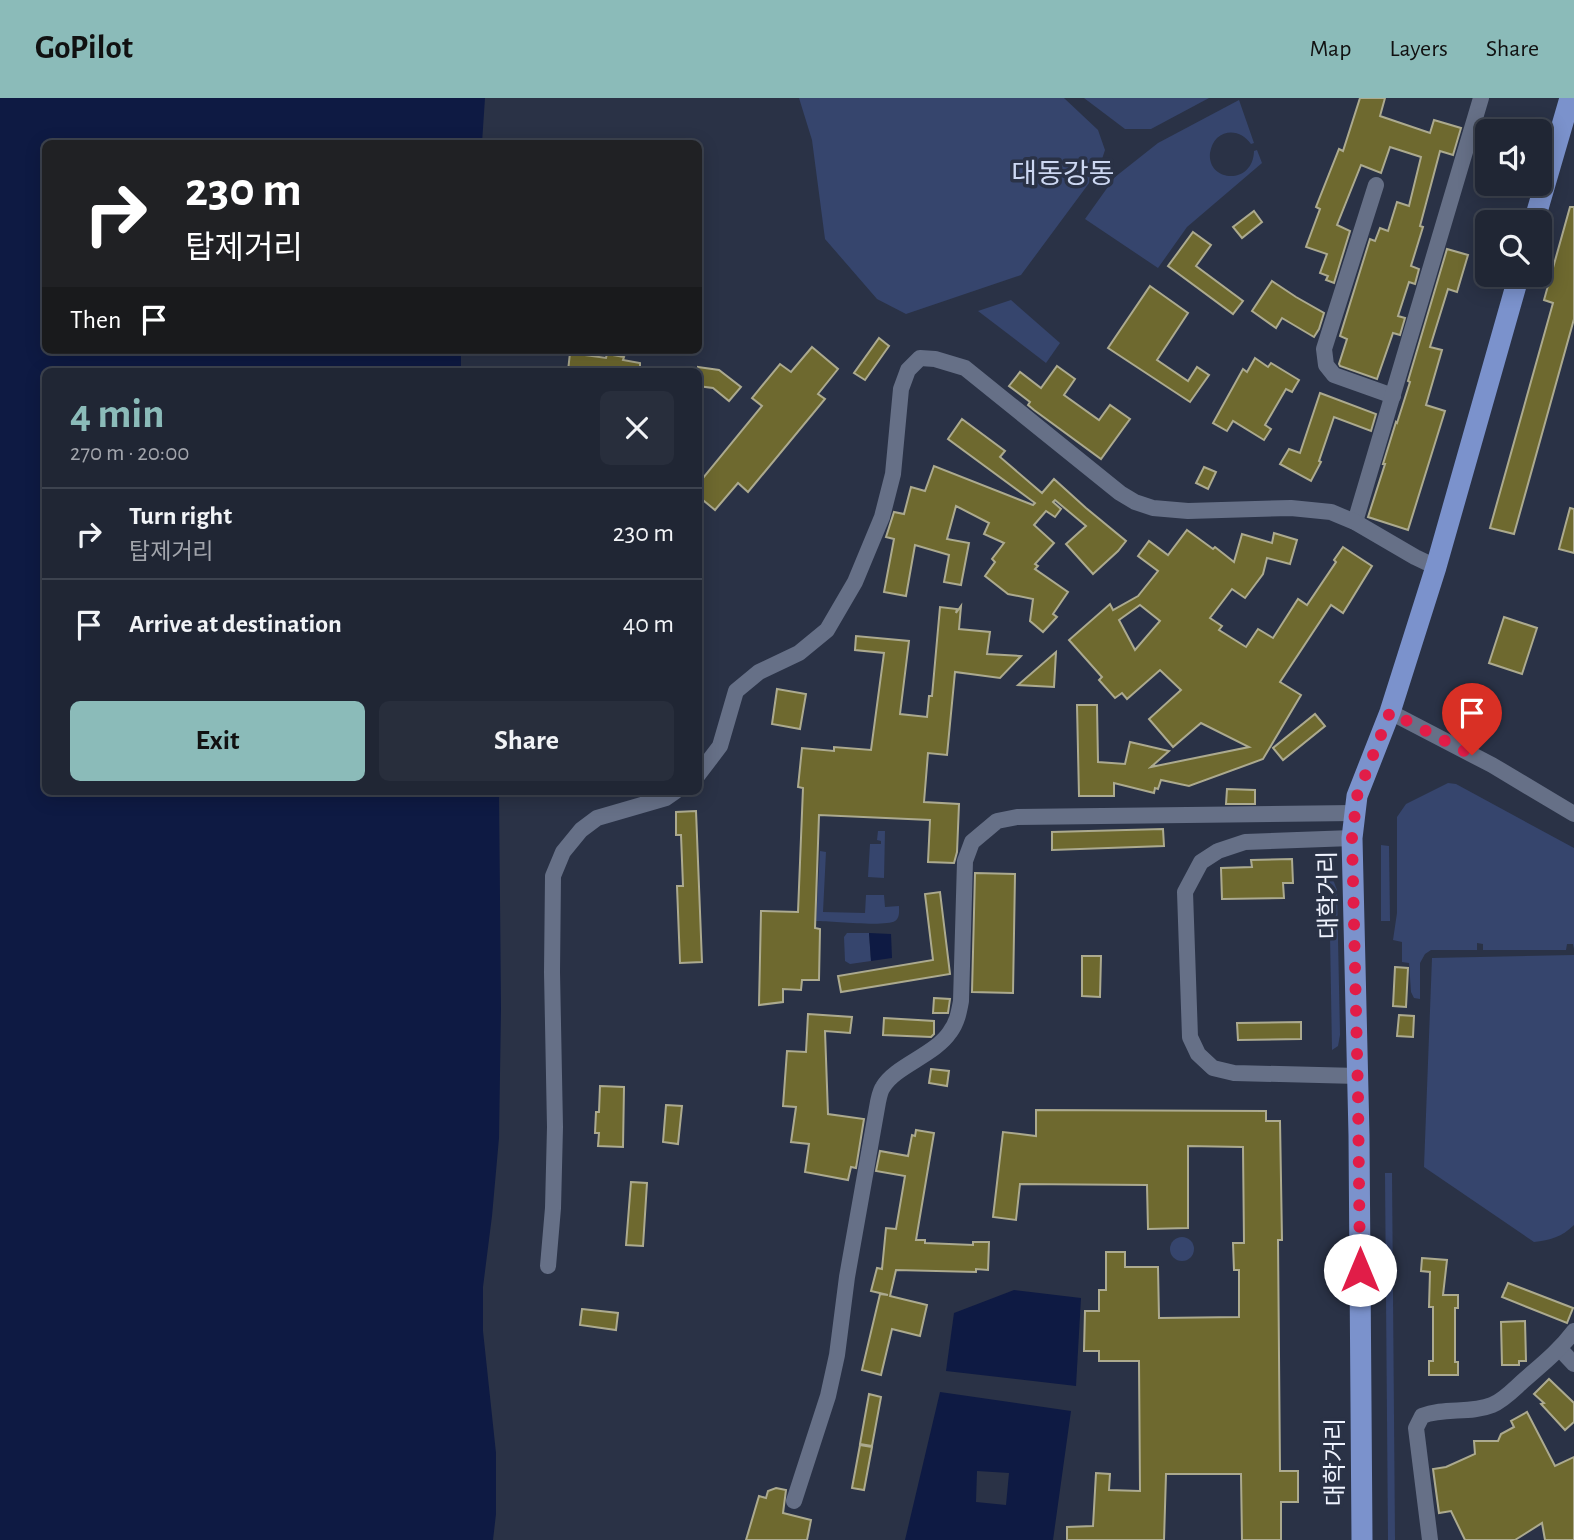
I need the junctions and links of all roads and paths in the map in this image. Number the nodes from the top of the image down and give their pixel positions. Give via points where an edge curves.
1 (1481, 98) edge
2 (1570, 98) edge
3 (1376, 185) dead end
4 (1537, 210) edge
5 (1517, 287) edge
6 (1393, 396) junction
7 (1355, 522) junction
8 (1436, 567) junction
9 (1390, 712) junction
10 (702, 770) edge
11 (670, 795) edge
12 (1354, 813) junction
13 (1574, 814) edge
14 (1352, 838) junction
15 (1358, 1076) junction
16 (548, 1266) dead end
17 (1574, 1331) edge
18 (1560, 1349) junction
19 (1574, 1364) edge
20 (794, 1501) dead end
21 (1362, 1540) edge
22 (1430, 1540) edge

1 - 6 street
2 - 4 main road
3 - 6 street via 1324,349 1326,365 1334,375
5 - 8 main road, 대학거리
6 - 7 street
7 - 8 street
7 - 10 street via 1331,512 1291,508 1188,511 1135,502 965,368 920,358 908,370 901,390 893,474 882,517 855,582 827,630 799,653 759,672 736,691 720,746
8 - 9 main road, 대학거리
9 - 12 main road, 대학거리
9 - 13 street
11 - 16 street via 597,818 563,852 554,876 555,1127
12 - 14 main road, 대학거리
12 - 20 street via 1017,817 998,821 972,842 965,861 961,1001 956,1021 934,1049 883,1086 837,1355
14 - 15 main road, 대학거리
14 - 15 street via 1245,842 1201,862 1185,892 1190,1037 1198,1054 1213,1068 1234,1073
15 - 21 main road, 대학거리
17 - 18 street
18 - 19 street
18 - 22 street via 1492,1405 1422,1416 1416,1428

